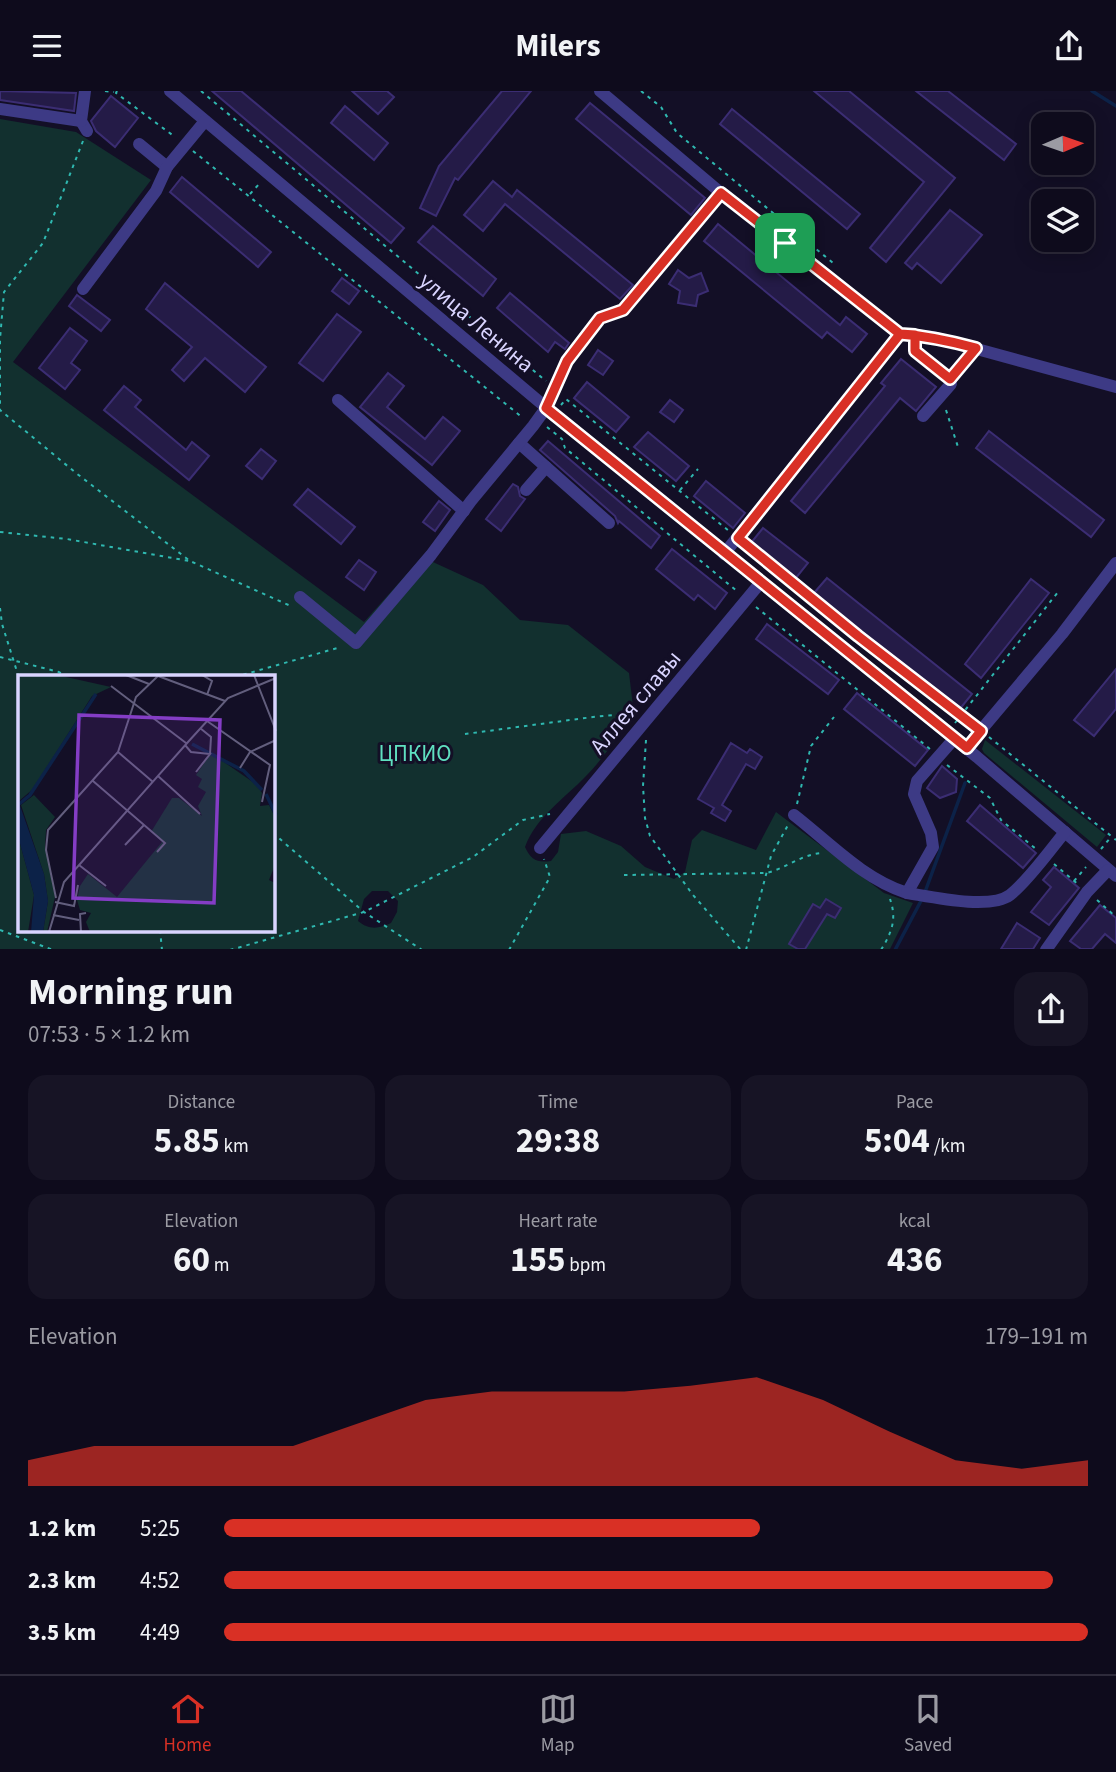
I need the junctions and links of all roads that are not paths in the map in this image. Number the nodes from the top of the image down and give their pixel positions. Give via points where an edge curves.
1 (85, 91) edge
2 (170, 91) edge
3 (600, 91) edge
4 (0, 109) edge
5 (205, 121) junction
6 (139, 144) dead end
7 (167, 167) junction
8 (721, 193) junction
9 (83, 289) dead end
10 (900, 334) junction
11 (915, 335) junction
12 (976, 348) junction
13 (950, 379) junction
14 (1116, 387) edge
15 (338, 400) dead end
16 (551, 411) junction
17 (923, 416) dead end
18 (519, 443) junction
19 (546, 467) junction
20 (526, 490) dead end
21 (464, 511) junction
22 (609, 523) dead end
23 (724, 554) junction
24 (1116, 563) edge
25 (761, 582) junction
26 (298, 603) road end
27 (951, 736) junction
28 (967, 748) junction
29 (794, 815) road end
30 (1065, 832) junction
31 (540, 848) road end
32 (1112, 873) edge
33 (908, 893) junction
34 (1047, 949) edge

1 - 4 street via 84,126
2 - 5 street, улица Ленина
3 - 8 street
5 - 7 street
5 - 16 street, улица Ленина
6 - 7 street
7 - 9 street via 156,191
8 - 10 street
8 - 16 street via 623,310 600,318 567,361 553,388
10 - 11 street
10 - 23 street
11 - 12 street
11 - 13 street via 915,351
12 - 13 street
12 - 14 street
13 - 17 street via 951,384
15 - 21 street
16 - 18 street
16 - 23 street, улица Ленина
18 - 19 street
18 - 21 street
19 - 20 street
19 - 22 street
21 - 26 street via 356,643
23 - 25 street, улица Ленина
24 - 28 street
25 - 27 street, улица Ленина
25 - 31 street, Аллея славы
27 - 28 street, улица Ленина
27 - 33 street via 917,781 914,794 933,847
28 - 30 street, улица Ленина
29 - 33 street via 886,886
30 - 32 street, улица Ленина
30 - 33 street via 1009,896 996,901 954,900
32 - 34 street via 1087,892

